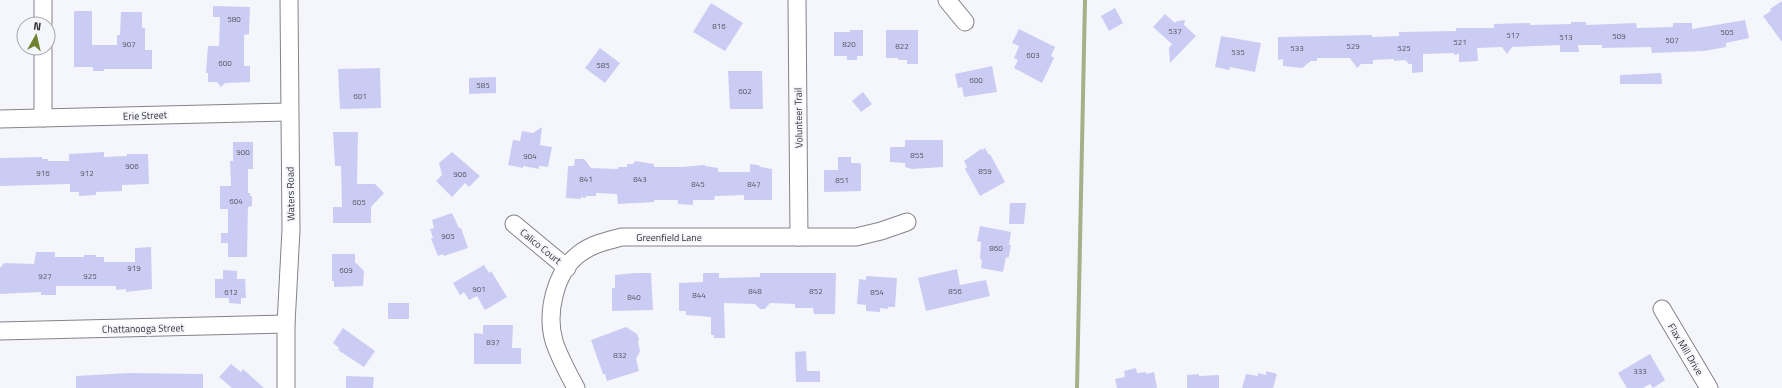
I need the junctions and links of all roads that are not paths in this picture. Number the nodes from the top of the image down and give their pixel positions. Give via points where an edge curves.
1 (43, 0) edge
2 (289, 0) edge
3 (796, 0) edge
4 (947, 0) edge
5 (43, 16) edge
6 (965, 22) dead end
7 (43, 56) edge
8 (289, 112) junction
9 (43, 118) junction
10 (0, 119) edge
11 (907, 222) dead end
12 (514, 224) dead end
13 (799, 237) junction
14 (567, 268) junction
15 (1662, 309) dead end
16 (286, 324) junction
17 (0, 331) edge
18 (286, 388) edge
19 (576, 388) edge
20 (1710, 388) edge

1 - 5 street
2 - 8 street, Waters Road
3 - 13 street, Volunteer Trail
4 - 6 street
7 - 9 street
8 - 9 street, Erie Street
8 - 16 street, Waters Road via 291,230
9 - 10 street, Erie Street
11 - 13 street, Greenfield Lane via 856,237
12 - 14 street, Calico Court
13 - 14 street, Greenfield Lane via 622,237 600,242 578,254
14 - 19 street, Greenfield Lane via 554,294 550,317 554,340 562,362
15 - 20 street, Flax Mill Drive
16 - 17 street, Chattanooga Street
16 - 18 street, Waters Road

